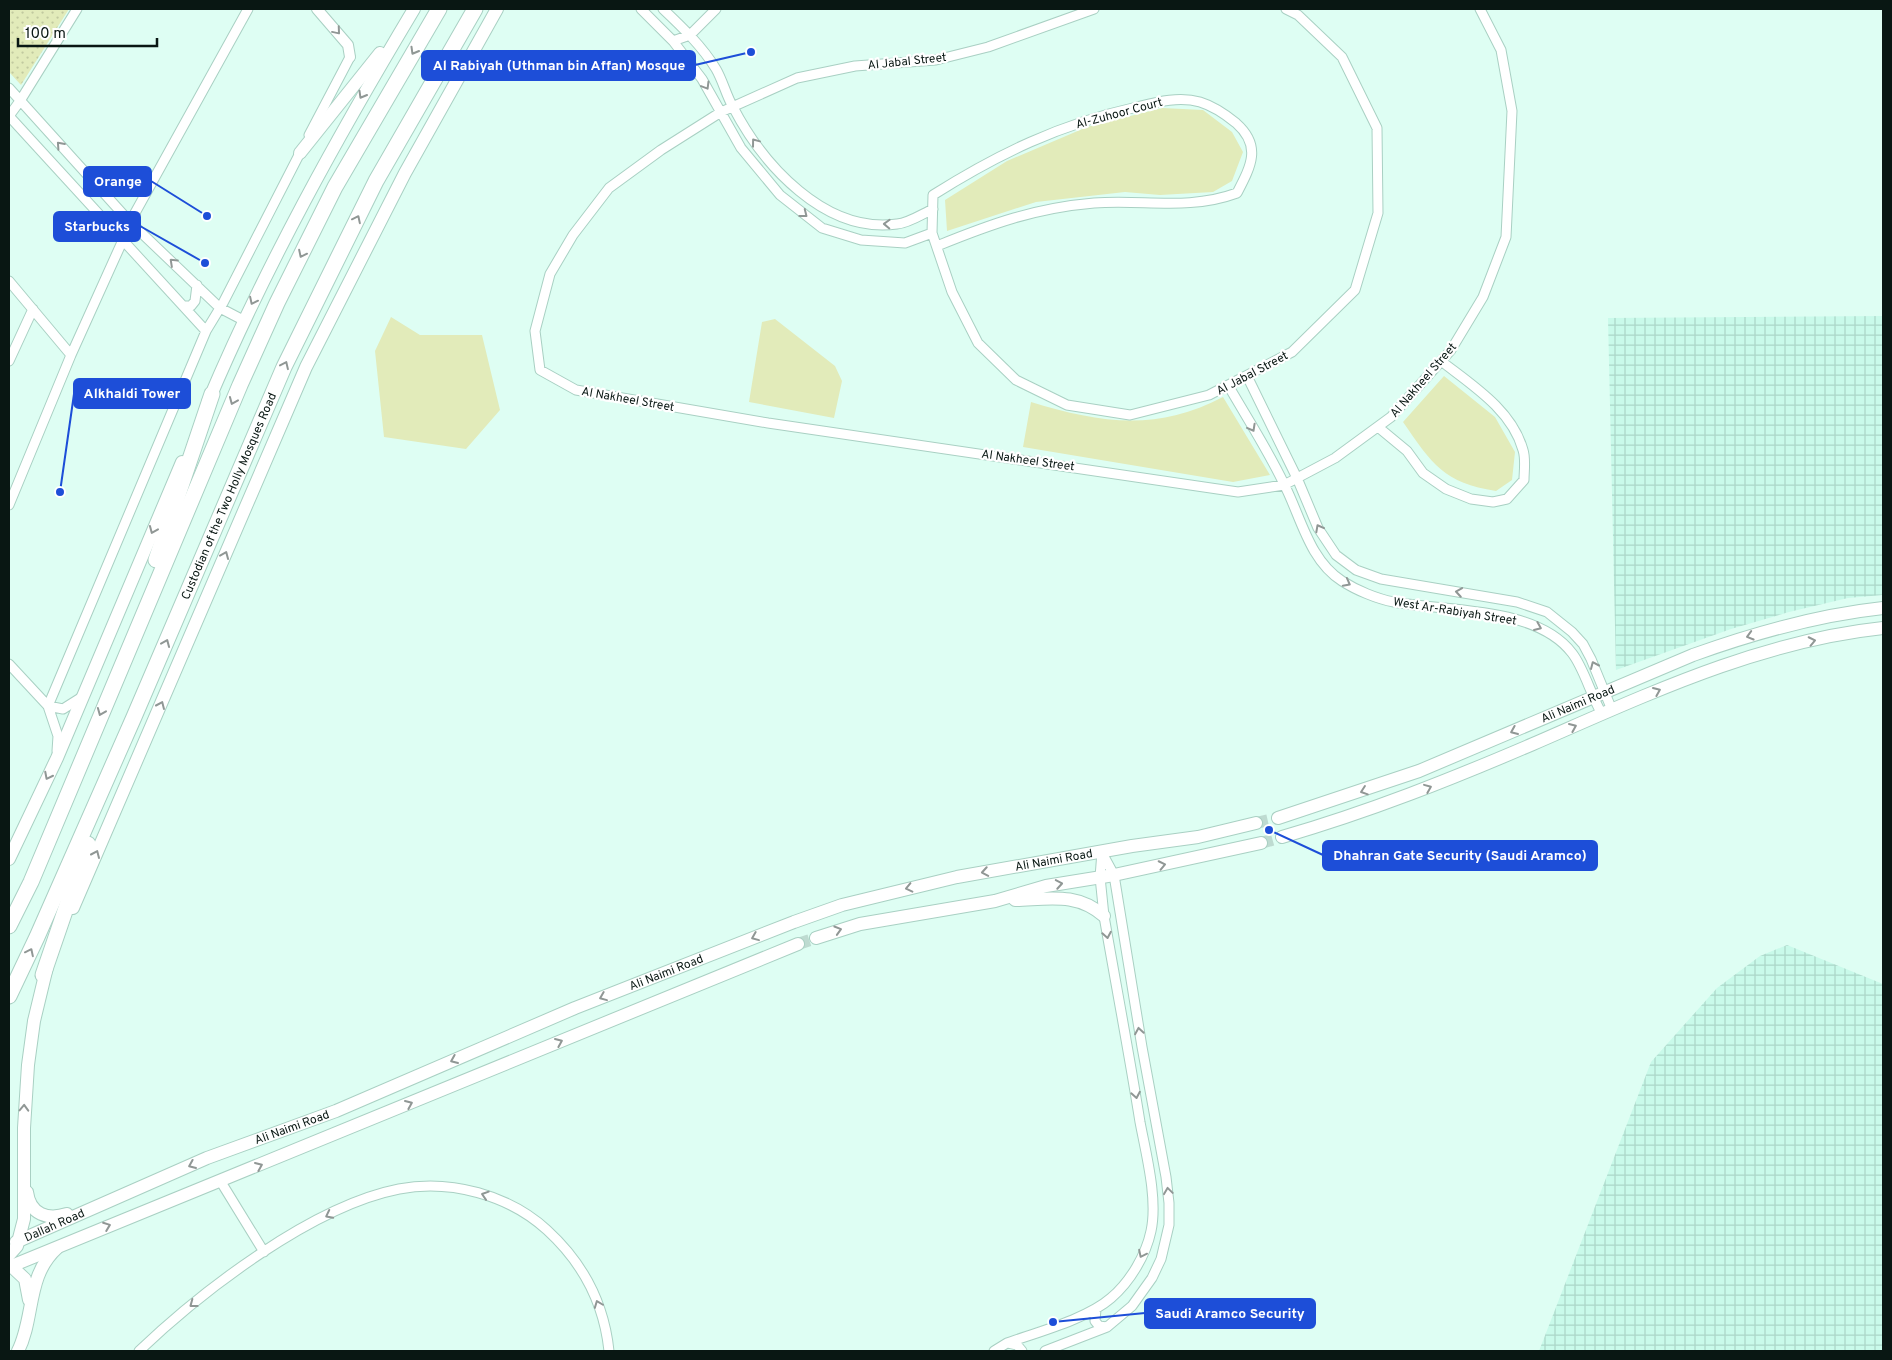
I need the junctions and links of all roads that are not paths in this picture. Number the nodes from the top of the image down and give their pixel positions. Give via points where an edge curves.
1 (77, 9) edge
2 (248, 9) edge
3 (317, 9) edge
4 (439, 9) edge
5 (476, 9) edge
6 (497, 9) edge
7 (641, 9) edge
8 (663, 9) edge
9 (716, 9) edge
10 (1094, 9) edge
11 (1286, 9) edge
12 (1480, 9) edge
13 (414, 10) edge
14 (690, 35) junction
15 (673, 41) junction
16 (350, 57) joint
17 (9, 88) edge
18 (20, 101) junction
19 (732, 107) junction
20 (721, 112) junction
21 (9, 116) edge
22 (300, 153) junction
23 (932, 209) junction
24 (130, 222) junction
25 (932, 233) junction
26 (122, 242) junction
27 (937, 246) junction
28 (9, 281) edge
29 (197, 286) junction
30 (183, 306) junction
31 (220, 308) junction
32 (33, 309) junction
33 (243, 320) junction
34 (206, 331) junction
35 (71, 355) junction
36 (9, 361) edge
37 (1441, 361) junction
38 (1247, 376) junction
39 (1228, 385) junction
40 (212, 394) junction
41 (1378, 427) junction
42 (1297, 478) junction
43 (1284, 485) junction
44 (9, 505) edge
45 (1883, 608) edge
46 (1883, 628) edge
47 (9, 664) edge
48 (118, 670) junction
49 (1605, 692) junction
50 (82, 697) junction
51 (1592, 698) junction
52 (48, 706) junction
53 (1607, 712) junction
54 (134, 717) junction
55 (57, 758) junction
56 (1302, 811) junction
57 (1278, 818) tunnel mouth
58 (1256, 824) tunnel mouth
59 (1241, 828) junction
60 (1309, 830) junction
61 (1282, 837) tunnel mouth
62 (1261, 843) tunnel mouth
63 (1246, 846) junction
64 (1102, 852) junction
65 (9, 859) edge
66 (1114, 875) junction
67 (1100, 877) junction
68 (995, 901) junction
69 (1104, 916) junction
70 (9, 926) edge
71 (816, 938) tunnel mouth
72 (798, 944) tunnel mouth
73 (43, 975) junction
74 (9, 996) edge
75 (24, 1157) junction
76 (221, 1182) junction
77 (100, 1204) junction
78 (14, 1243) edge
79 (62, 1244) junction
80 (264, 1252) junction
81 (10, 1263) edge
82 (1096, 1310) junction
83 (27, 1327) junction
84 (1107, 1327) junction
85 (1007, 1343) junction
86 (18, 1351) edge
87 (139, 1351) edge
88 (609, 1351) edge
89 (994, 1351) edge
90 (1022, 1351) edge
91 (1045, 1351) edge

1 - 18 street
2 - 24 street
3 -> 16 street via 348,45
4 -> 48 highway via 335,187 277,303
54 -> 5 highway, Custodian of the Two Holly Mosques Road via 284,367 376,181
73 -> 6 main road via 306,367 405,173
7 - 15 street
8 - 14 street
9 - 14 street
10 - 19 street, Al Jabal Street via 988,47 936,60 854,66 796,78
11 - 38 street, Al Jabal Street via 1298,15 1342,57 1377,128 1378,213 1355,290 1292,352
12 - 37 street, Al Nakheel Street via 1501,50 1512,111 1506,237 1483,297
13 - 22 main road
13 -> 33 main road via 306,197
14 - 15 street
14 - 19 street via 716,70
15 -> 20 street via 702,79
16 - 22 street
17 - 18 street
18 - 21 street
24 -> 18 street
19 - 20 street, Al Jabal Street
23 -> 19 street via 899,224 885,224 853,220 825,208 801,195 780,174
20 -> 25 street via 741,148 780,195 822,228 862,240 906,243
20 - 43 street, Al Nakheel Street via 609,188 573,235 550,274 535,331 540,370 576,390 768,423 1238,492
21 - 26 street
22 - 31 street
23 - 25 street, Al-Zuhoor Court
23 - 27 street, Al-Zuhoor Court via 933,195 1010,149 1062,128 1169,100 1200,102 1225,113 1248,133 1253,152 1237,193 1220,199 1170,205 1096,203 1039,210 983,227
29 -> 24 street
25 - 27 street, Al Jabal Street
26 - 30 street
26 - 35 street
27 - 39 street, Al Jabal Street via 952,292 978,343 1016,380 1067,405 1130,414 1210,395
28 - 32 street
29 - 30 street via 195,301 191,306
29 - 31 street
30 - 34 street
31 - 33 street
31 - 34 street
32 - 35 street
32 - 36 street
33 - 40 main road
34 - 52 street
35 - 44 street
37 - 41 street, Al Nakheel Street
37 - 41 street via 1485,395 1511,423 1524,451 1524,480 1507,499 1493,502 1471,499 1446,489 1423,473 1407,451
38 - 39 street, Al Jabal Street
38 - 42 street, West Ar-Rabiyah Street
39 -> 43 street, West Ar-Rabiyah Street
40 - 48 highway
40 -> 50 main road
41 - 42 street, Al Nakheel Street via 1335,458
42 - 43 street, Al Nakheel Street
49 -> 42 street, West Ar-Rabiyah Street via 1583,644 1547,612 1517,602 1381,579 1356,570 1336,555 1318,528
43 -> 51 street, West Ar-Rabiyah Street via 1308,540 1322,561 1341,580 1392,602 1496,616 1541,627 1573,654
45 -> 49 main road, Ali Naimi Road via 1804,622 1734,640
53 -> 46 main road, Ali Naimi Road via 1702,673 1768,651
47 - 52 street
48 -> 70 highway via 31,882
49 - 51 main road, Ali Naimi Road
49 - 53 street, West Ar-Rabiyah Street
50 - 52 street via 63,709
50 - 55 main road
51 - 53 street, West Ar-Rabiyah Street
51 -> 56 main road, Ali Naimi Road via 1420,770
52 - 55 street via 58,736
60 -> 53 main road, Ali Naimi Road via 1404,798
54 - 73 highway
74 -> 54 highway, Custodian of the Two Holly Mosques Road
55 -> 65 main road
56 - 57 main road, Ali Naimi Road
56 - 60 main road via 1298,814 1297,823
58 - 59 main road, Ali Naimi Road
59 - 63 main road via 1252,834 1252,841
59 - 64 main road, Ali Naimi Road
60 - 61 main road, Ali Naimi Road
62 - 63 main road, Ali Naimi Road
66 -> 63 main road, Ali Naimi Road
64 - 66 street
64 - 67 street
64 -> 77 main road, Ali Naimi Road via 957,877 887,893 794,922 575,1008 336,1111 207,1158
66 - 67 main road, Ali Naimi Road
84 -> 66 street via 1132,1306 1152,1278 1166,1242 1169,1203
68 -> 67 main road, Ali Naimi Road via 1046,886
67 - 69 street
68 - 69 main road via 1065,898 1086,903
71 -> 68 main road, Ali Naimi Road via 860,924
69 -> 82 street via 1153,1211 1147,1245 1132,1275
76 -> 72 main road, Ali Naimi Road
75 -> 73 main road via 28,1064
75 - 77 main road via 28,1196 34,1210 40,1214 59,1216
75 - 78 main road via 24,1219
79 -> 76 main road, Ali Naimi Road
76 - 80 street
77 - 78 main road, Dallah Road
78 - 81 main road
79 - 81 main road, Dallah Road
79 - 83 main road via 47,1259 36,1279
80 -> 87 street via 180,1313
88 -> 80 street via 600,1307 590,1284 568,1252 525,1213 482,1194 463,1189 423,1187 379,1194 316,1222
81 - 83 main road via 28,1288
82 - 84 street via 1095,1322
82 - 85 street
83 - 86 main road
84 - 91 street
85 - 89 street
85 - 90 street via 1018,1345

